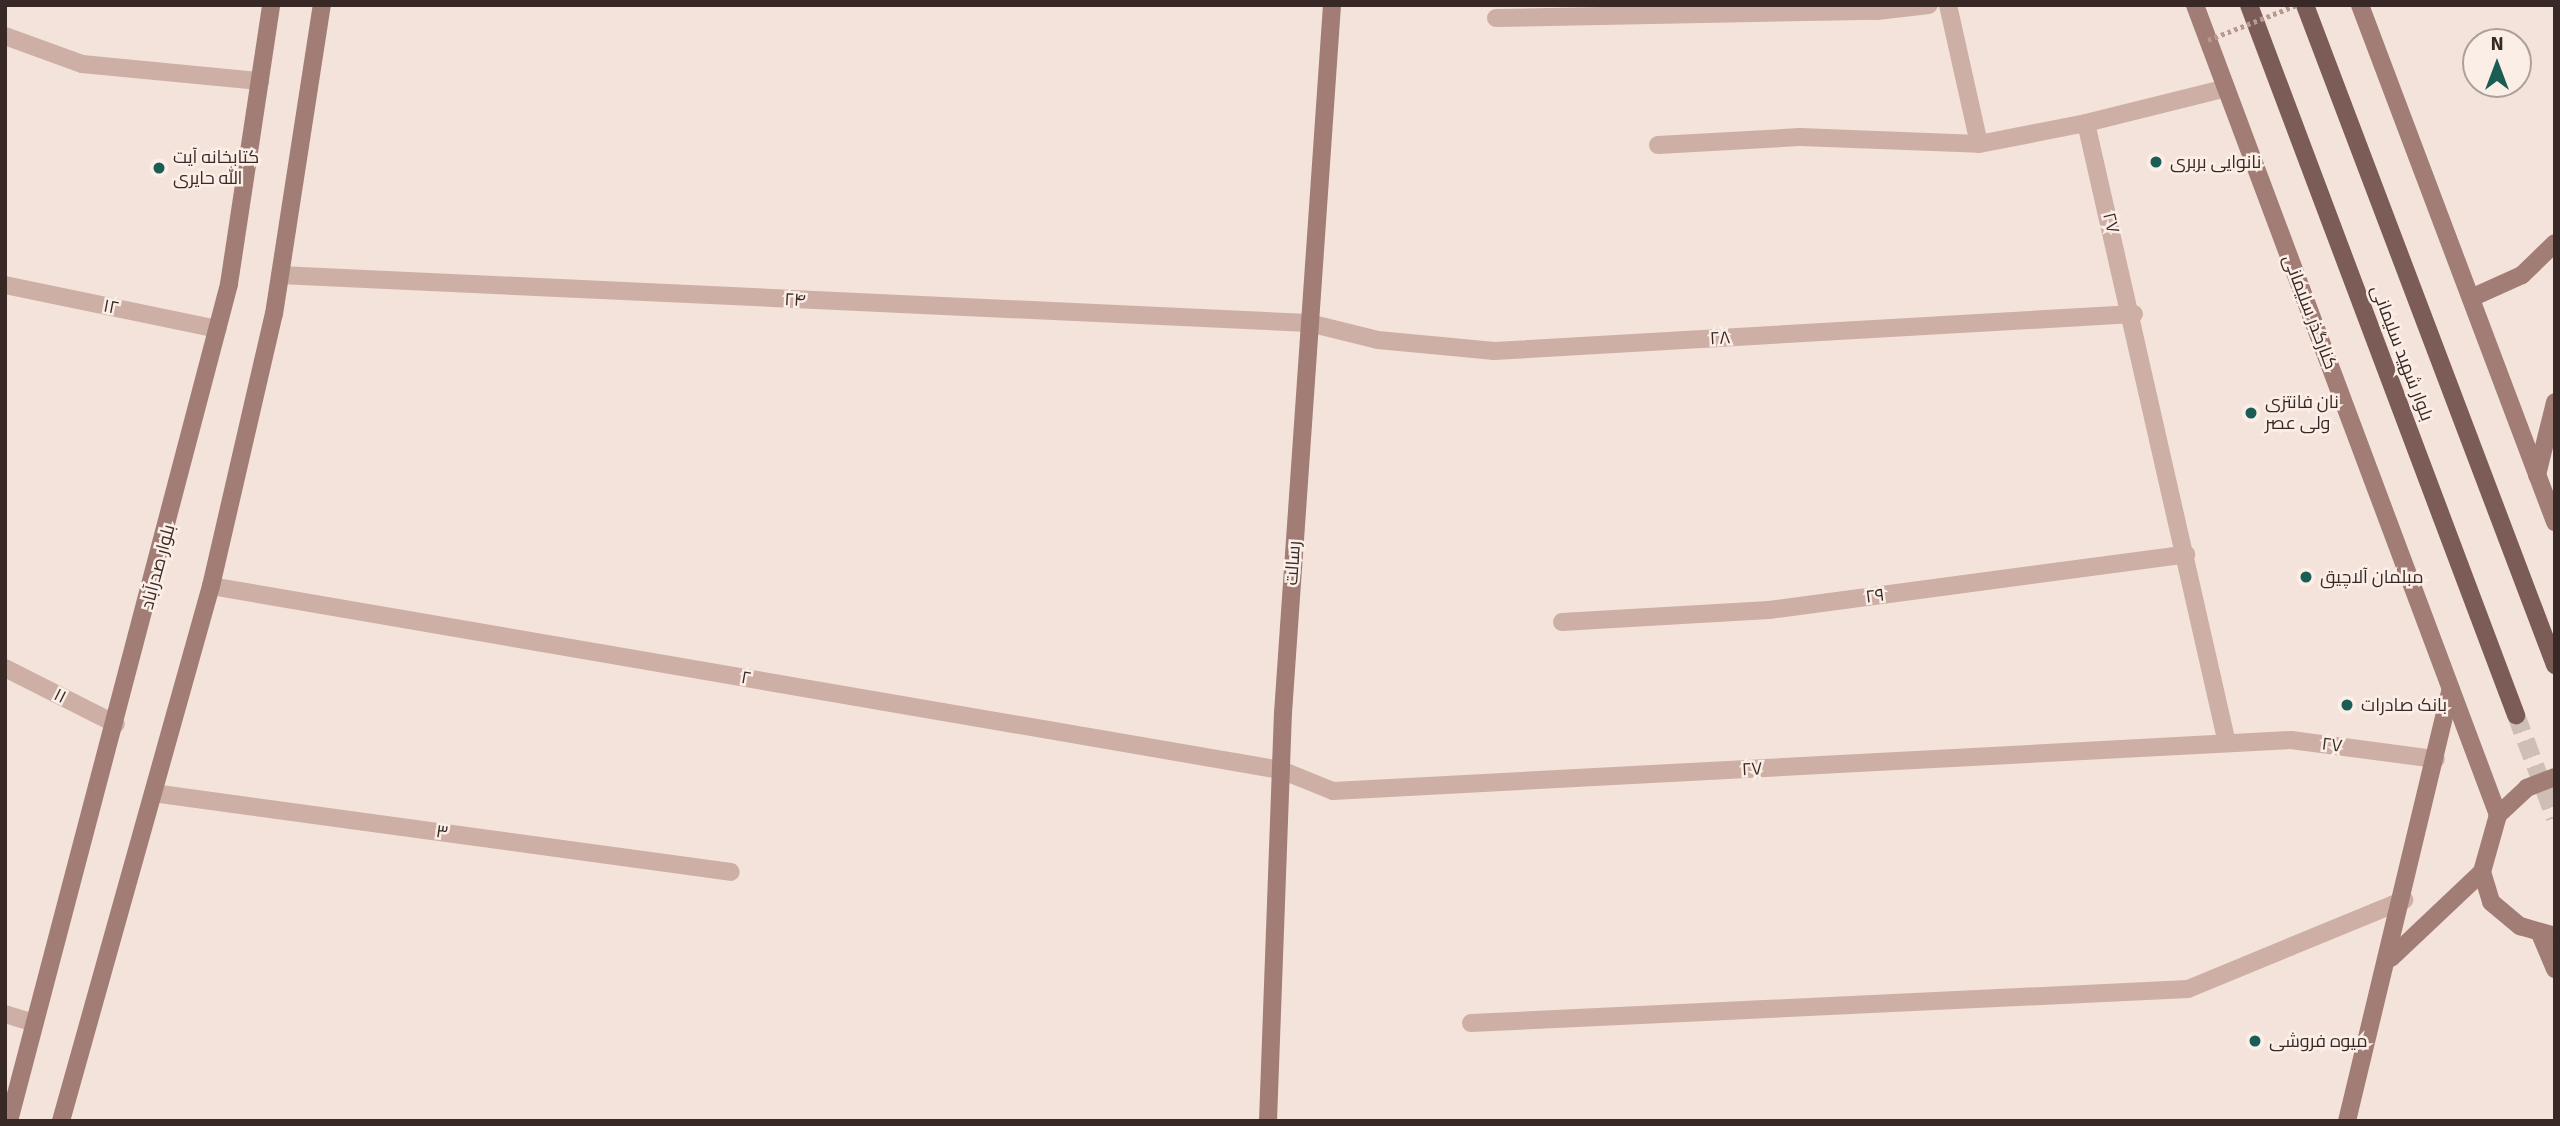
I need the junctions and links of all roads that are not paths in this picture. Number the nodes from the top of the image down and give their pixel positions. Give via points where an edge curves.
1 (271, 5) edge
2 (322, 5) edge
3 (1332, 5) edge
4 (1930, 5) edge
5 (1948, 5) edge
6 (2195, 5) edge
7 (2249, 5) edge
8 (2305, 5) edge
9 (2360, 5) edge
10 (1876, 8) edge
11 (1496, 18) dead end
12 (5, 36) edge
13 (260, 81) junction
14 (2226, 88) junction
15 (2086, 123) junction
16 (1658, 145) dead end
17 (1979, 145) junction
18 (2555, 243) edge
19 (280, 275) junction
20 (5, 285) edge
21 (2471, 298) junction
22 (2134, 314) junction
23 (1309, 323) junction
24 (218, 329) junction
25 (2555, 402) edge
26 (2537, 475) junction
27 (2555, 522) edge
28 (2186, 554) junction
29 (211, 586) junction
30 (1562, 622) dead end
31 (2555, 665) edge
32 (5, 668) edge
33 (2451, 689) junction
34 (2516, 715) tunnel mouth
35 (116, 724) junction
36 (2227, 743) junction
37 (2436, 759) junction
38 (1281, 770) junction
39 (2555, 776) edge
40 (153, 793) junction
41 (2498, 815) junction
42 (731, 872) dead end
43 (2482, 872) junction
44 (2404, 900) junction
45 (2548, 936) edge
46 (2391, 958) junction
47 (2555, 969) edge
48 (5, 1014) edge
49 (34, 1023) junction
50 (1471, 1023) dead end
51 (9, 1121) edge
52 (61, 1121) edge
53 (1268, 1121) edge
54 (2347, 1121) edge

1 - 13 main road, بلوار صدرآباد
2 - 19 main road
3 - 23 main road, رسالت
4 - 10 street
5 - 17 street
6 - 14 main road, کنارگذر سلیمانی
7 - 34 main road, بلوار شهید سلیمانی
8 - 31 main road, بلوار شهید سلیمانی
9 - 21 main road
10 - 11 street
12 - 13 street via 82,64
13 - 24 main road, بلوار صدرآباد
14 - 15 street
14 - 33 main road, کنارگذر سلیمانی
15 - 17 street
15 - 22 street, ۲۷
16 - 17 street via 1800,137
18 - 21 main road via 2522,275
19 - 23 street, ۲۴
19 - 29 main road
20 - 24 street, ۱۲
21 - 26 main road
22 - 23 street, ۲۸ via 1494,351 1378,340
22 - 28 street, ۲۷
23 - 38 main road, رسالت
24 - 35 main road, بلوار صدرآباد
25 - 26 main road
26 - 27 main road
28 - 30 street, ۲۹ via 1769,610
28 - 36 street, ۲۷
29 - 38 street, ۲
29 - 40 main road
32 - 35 street, ۱۱
33 - 37 main road
33 - 41 main road, کنارگذر سلیمانی
35 - 49 main road, بلوار صدرآباد
36 - 37 street, ۲۷ via 2291,740
36 - 38 street, ۲۷ via 1334,791
37 - 44 main road
38 - 53 main road, رسالت
39 - 41 main road via 2527,788
40 - 42 street, ۳
40 - 52 main road
41 - 43 main road
43 - 45 main road via 2491,902
43 - 46 main road
44 - 46 main road
44 - 50 street via 2188,989
45 - 47 main road
46 - 54 main road
48 - 49 street
49 - 51 main road, بلوار صدرآباد

